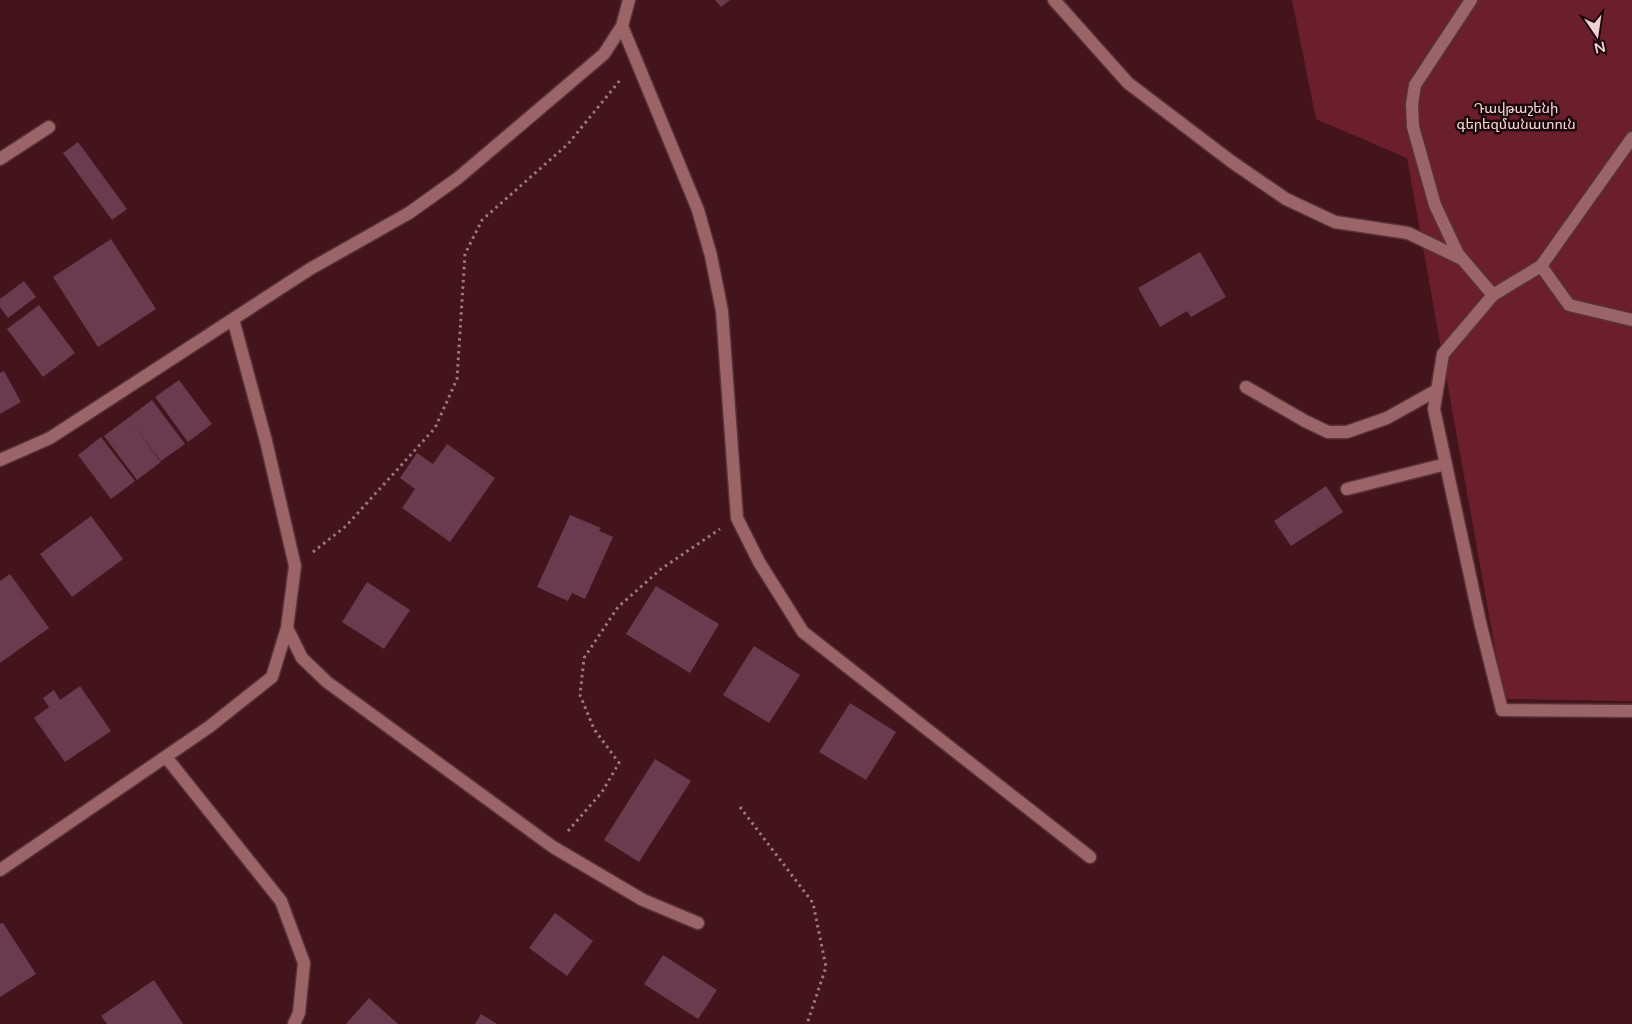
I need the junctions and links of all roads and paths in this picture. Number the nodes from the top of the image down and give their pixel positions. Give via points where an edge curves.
1 (629, 0) edge
2 (1054, 0) edge
3 (1471, 0) edge
4 (622, 26) junction
5 (636, 61) junction
6 (49, 128) dead end
7 (1632, 138) edge
8 (0, 159) edge
9 (1462, 259) junction
10 (1541, 266) junction
11 (1493, 295) junction
12 (233, 319) junction
13 (1632, 320) edge
14 (1246, 387) dead end
15 (1437, 390) junction
16 (0, 460) edge
17 (1446, 464) junction
18 (1348, 489) dead end
19 (737, 518) junction
20 (295, 566) junction
21 (287, 628) junction
22 (1632, 711) edge
23 (166, 757) junction
24 (740, 807) dead end
25 (553, 847) junction
26 (1090, 857) dead end
27 (0, 870) edge
28 (698, 923) dead end
29 (294, 1024) edge
30 (807, 1024) edge

1 - 4 street
2 - 9 street via 1128,82 1286,199 1335,222 1408,233
3 - 9 street via 1415,85 1412,104 1413,127 1435,205
4 - 5 street
4 - 12 street via 604,54 458,178 409,213 310,269
5 - 19 street via 698,210 711,256 722,311
5 - 20 path via 568,144 482,220 465,254 457,379 435,428 346,526
6 - 8 street
7 - 10 street
9 - 11 street
10 - 11 street
10 - 13 street via 1570,305
11 - 15 street via 1443,354
12 - 16 street via 50,438
12 - 20 street
14 - 15 street via 1328,432 1347,432 1387,418
15 - 17 street via 1434,409
17 - 18 street
17 - 22 street via 1502,710
19 - 25 path via 661,569 618,607 584,658 580,695 594,729 619,763 602,792
19 - 26 street via 759,562 803,632
20 - 21 street
21 - 23 street via 272,677
21 - 25 street via 302,658 327,682
23 - 27 street
23 - 29 street via 281,901 304,964 299,1013
24 - 30 path via 813,903 826,967
25 - 28 street via 643,900

